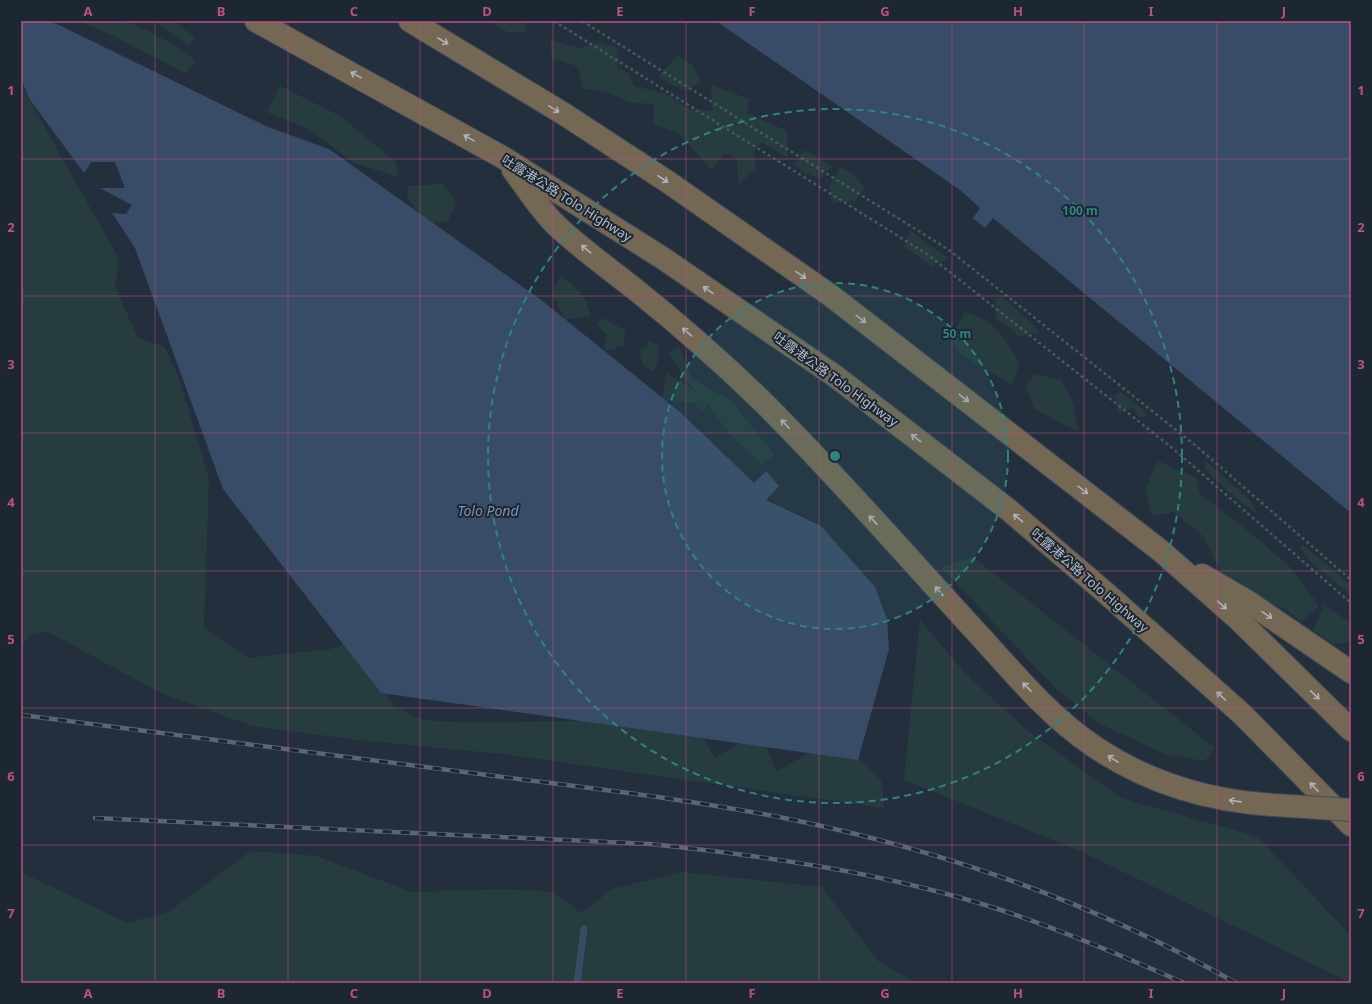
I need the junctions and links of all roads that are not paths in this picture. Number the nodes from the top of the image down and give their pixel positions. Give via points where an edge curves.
1 (256, 21) edge
2 (410, 21) edge
3 (504, 158) junction
4 (1162, 551) junction
5 (1351, 672) edge
6 (1351, 730) edge
7 (1351, 810) edge
8 (1351, 825) edge

3 -> 1 highway, 吐露港公路 Tolo Highway
2 -> 4 highway via 557,110 830,295
7 -> 3 highway, bridge via 1256,804 1209,796 1170,785 1122,764 1090,744 1041,701 787,426 674,320 555,224
8 -> 3 highway, 吐露港公路 Tolo Highway via 1253,725 1176,654 1010,511 835,376 661,257
4 -> 5 highway via 1247,601
4 -> 6 highway via 1238,619

